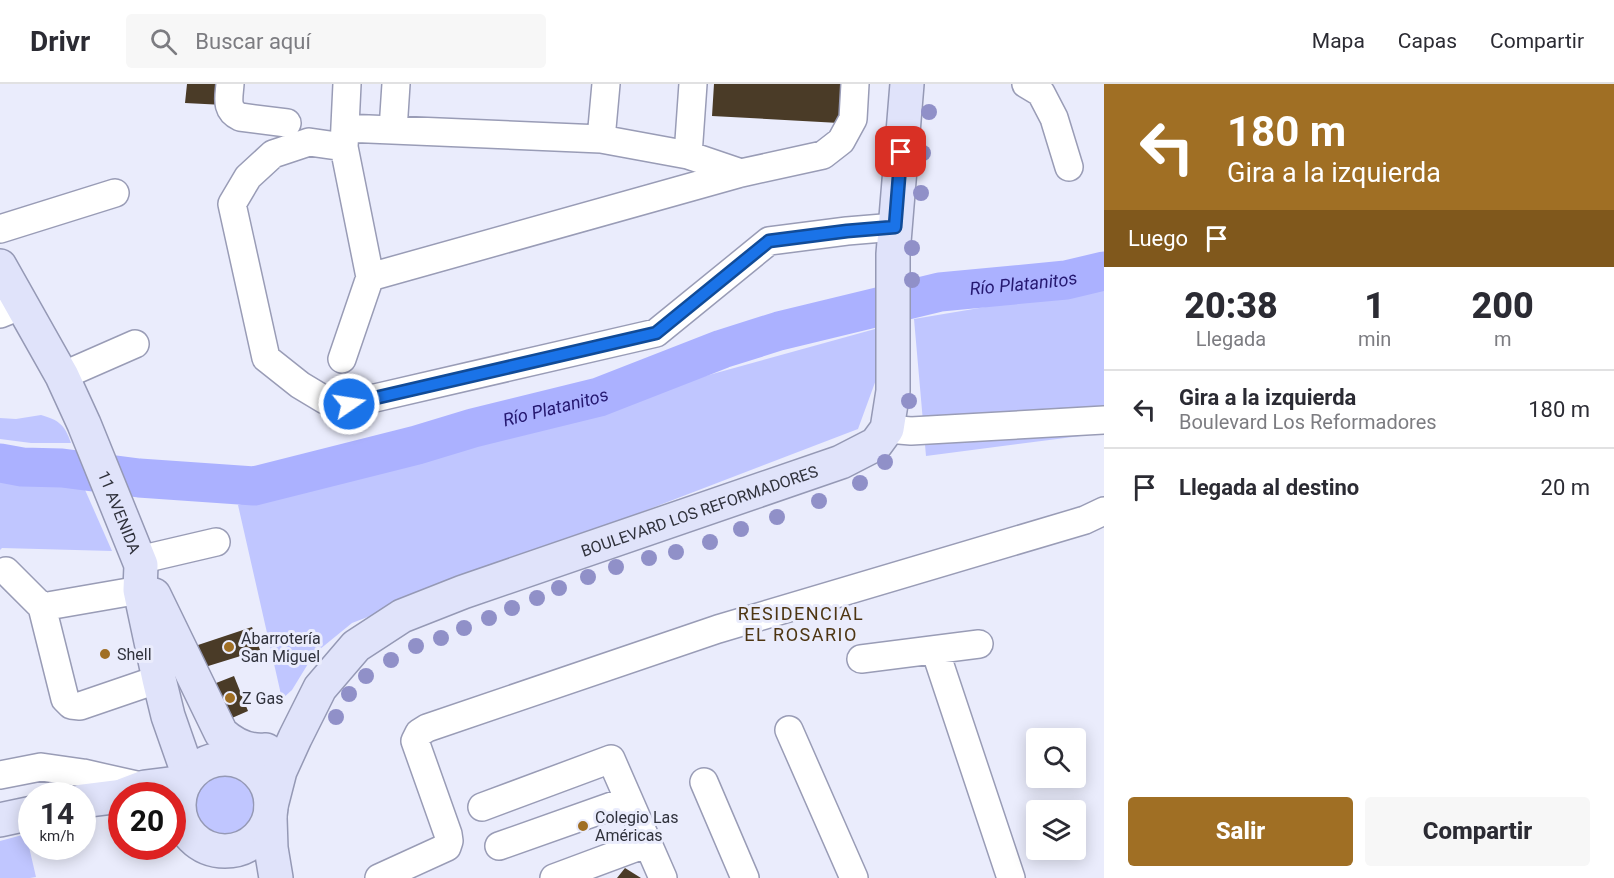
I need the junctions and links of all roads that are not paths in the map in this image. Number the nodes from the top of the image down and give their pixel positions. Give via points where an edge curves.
1 (230, 84) edge
2 (347, 84) edge
3 (396, 84) edge
4 (606, 84) edge
5 (693, 84) edge
6 (855, 84) edge
7 (907, 84) edge
8 (1026, 84) edge
9 (287, 123) dead end
10 (393, 130) junction
11 (344, 137) junction
12 (601, 140) junction
13 (688, 155) junction
14 (1070, 167) dead end
15 (741, 173) junction
16 (115, 193) dead end
17 (0, 229) edge
18 (894, 241) junction
19 (0, 266) edge
20 (370, 277) junction
21 (11, 309) edge
22 (135, 344) dead end
23 (342, 359) dead end
24 (62, 376) junction
25 (1104, 420) edge
26 (887, 429) junction
27 (1104, 511) edge
28 (216, 542) dead end
29 (6, 571) dead end
30 (140, 572) junction
31 (42, 607) junction
32 (979, 644) dead end
33 (935, 650) junction
34 (861, 659) dead end
35 (159, 679) junction
36 (789, 730) dead end
37 (295, 738) junction
38 (0, 775) edge
39 (187, 779) junction
40 (169, 782) edge
41 (704, 782) dead end
42 (108, 792) edge
43 (629, 800) junction
44 (482, 807) dead end
45 (271, 812) junction
46 (18, 816) edge
47 (0, 820) edge
48 (648, 843) junction
49 (499, 846) dead end
50 (205, 849) edge
51 (276, 878) edge
52 (379, 878) edge
53 (554, 878) edge
54 (663, 878) edge
55 (745, 878) edge
56 (854, 878) edge
57 (1011, 878) edge

1 - 9 street via 229,106 233,114
2 - 11 street
3 - 10 street
4 - 12 street
5 - 13 street
6 - 15 street via 853,119 841,141 823,155
7 - 18 main road
8 - 14 street via 1041,93
10 - 11 street
10 - 12 street
11 - 18 street via 309,142 273,154 248,177 232,204 266,358 325,400 349,404 656,333 769,241 847,231
11 - 20 street
12 - 13 street
13 - 15 street
15 - 20 street
16 - 17 street
18 - 26 main road via 892,391
19 - 21 main road, 11 AVENIDA
20 - 23 street
21 - 24 main road, 11 AVENIDA
22 - 24 street
24 - 30 main road, 11 AVENIDA via 122,516
25 - 26 street
26 - 37 main road, BOULEVARD LOS REFORMADORES via 876,444 841,462 402,616 356,646 320,688
27 - 52 street via 1085,520 718,629 427,728 418,733 415,741 449,841 447,846
28 - 30 street
29 - 31 street
30 - 31 street
30 - 35 main road, 11 AVENIDA
30 - 37 main road via 221,733 240,747 263,751
31 - 35 street via 64,699 71,705 80,706
32 - 33 street
33 - 34 street
33 - 57 street
35 - 39 main road, 11 AVENIDA
36 - 56 street
37 - 45 main road, BOULEVARD LOS REFORMADORES via 280,771
38 - 42 street via 40,767
39 - 40 main road
39 - 45 main road via 212,761 239,761 251,767 266,784
39 - 50 main road via 179,797 179,813 184,828
41 - 55 street
43 - 44 street via 611,759
43 - 48 street
43 - 49 street
45 - 50 main road via 257,839 246,847 234,851
45 - 51 main road
46 - 47 main road
48 - 53 street
48 - 54 street

